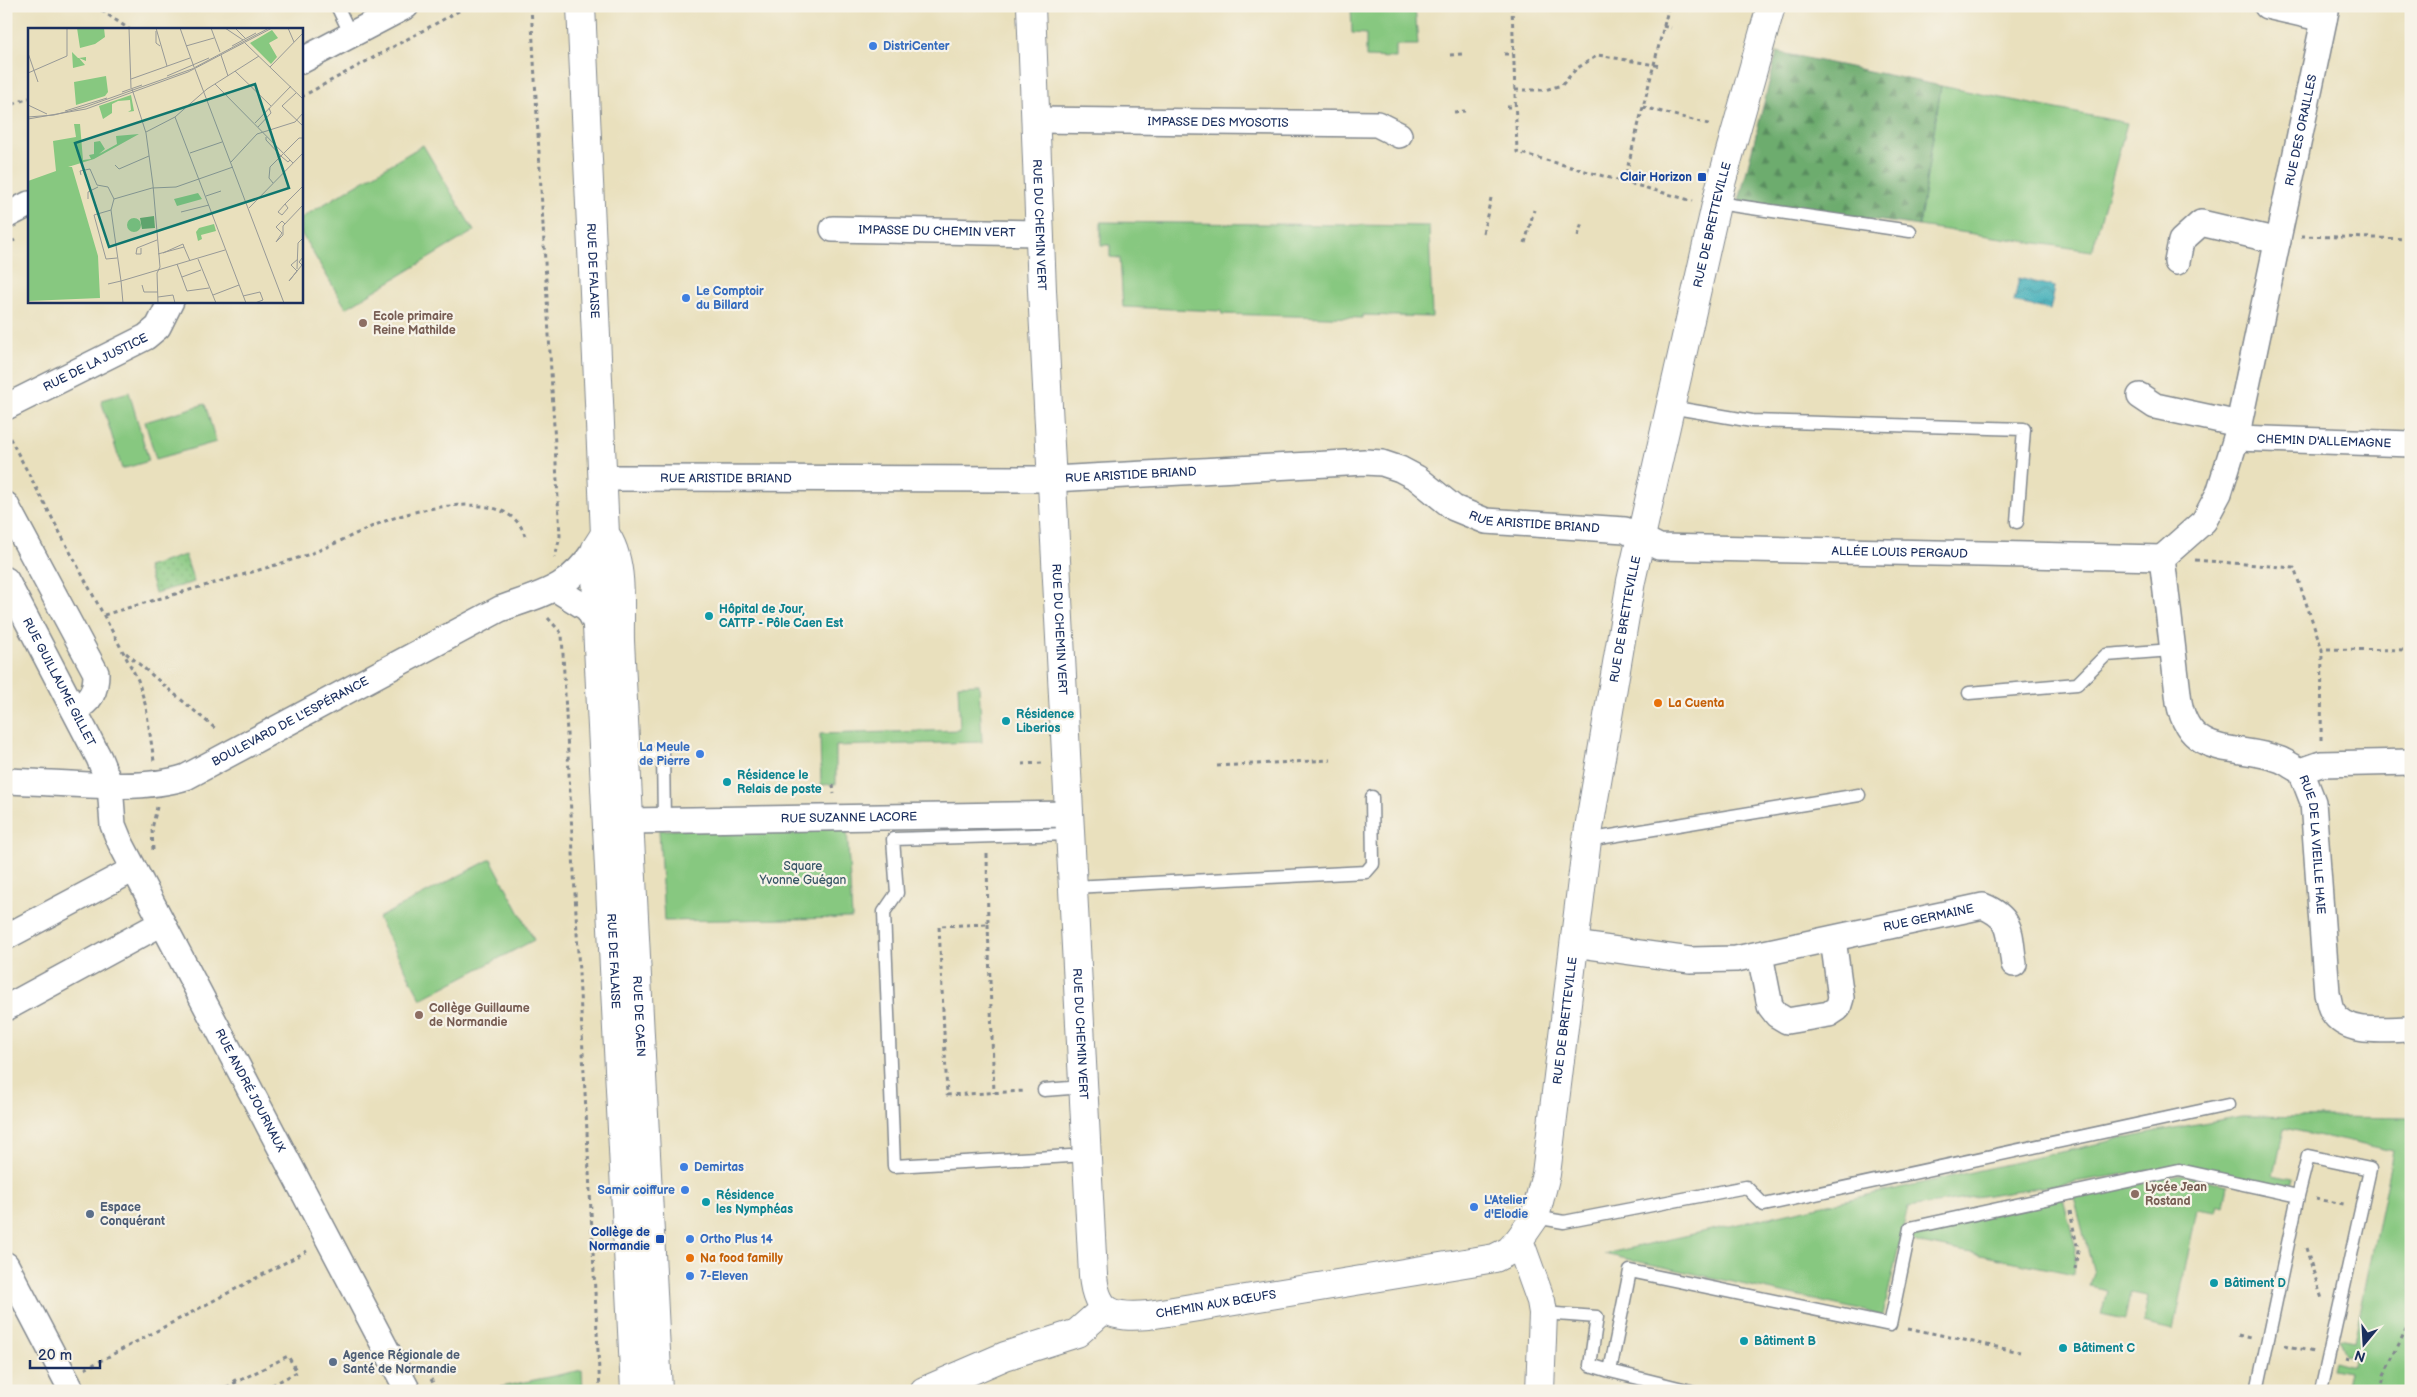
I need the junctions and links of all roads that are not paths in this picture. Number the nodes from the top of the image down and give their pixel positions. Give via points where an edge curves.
1 (337, 6) edge
2 (406, 6) edge
3 (581, 6) edge
4 (1032, 6) edge
5 (1771, 6) edge
6 (2267, 6) edge
7 (2326, 13) edge
8 (351, 35) junction
9 (302, 60) edge
10 (1036, 120) junction
11 (1398, 135) dead end
12 (1707, 203) junction
13 (28, 205) edge
14 (6, 216) edge
15 (833, 229) dead end
16 (1910, 232) dead end
17 (1040, 233) junction
18 (2278, 238) junction
19 (2177, 262) dead end
20 (170, 302) edge
21 (2140, 396) dead end
22 (1670, 407) junction
23 (6, 408) edge
24 (2238, 431) junction
25 (2411, 444) edge
26 (602, 478) junction
27 (1053, 479) junction
28 (6, 505) edge
29 (2017, 522) dead end
30 (1640, 538) junction
31 (601, 541) junction
32 (2162, 558) junction
33 (6, 580) edge
34 (556, 589) junction
35 (596, 596) junction
36 (597, 626) junction
37 (620, 641) junction
38 (2172, 650) junction
39 (1969, 693) dead end
40 (75, 709) junction
41 (626, 755) junction
42 (2411, 762) edge
43 (2311, 768) junction
44 (6, 781) edge
45 (110, 784) junction
46 (1859, 795) dead end
47 (1372, 798) dead end
48 (664, 820) junction
49 (629, 821) junction
50 (1070, 824) junction
51 (1588, 840) junction
52 (134, 869) junction
53 (1073, 887) junction
54 (162, 923) junction
55 (6, 937) edge
56 (1833, 939) junction
57 (1574, 944) junction
58 (1760, 954) junction
59 (2014, 964) dead end
60 (6, 1008) edge
61 (2411, 1029) edge
62 (1083, 1087) junction
63 (1044, 1090) road end
64 (2228, 1105) dead end
65 (1087, 1155) junction
66 (2298, 1196) junction
67 (1535, 1216) junction
68 (1519, 1240) junction
69 (6, 1265) edge
70 (1104, 1309) junction
71 (1543, 1313) junction
72 (1610, 1371) junction
73 (77, 1381) edge
74 (408, 1391) edge
75 (635, 1391) edge
76 (658, 1391) edge
77 (924, 1391) edge
78 (1540, 1391) edge
79 (1691, 1391) edge
80 (2257, 1391) edge
81 (2321, 1391) edge

1 - 8 lane
2 - 8 street
3 - 26 main road, RUE DE FALAISE
4 - 10 main road, RUE DU CHEMIN VERT
5 - 12 main road, RUE DE BRETTEVILLE
6 - 7 street, RUE DES ORAILLES
7 - 18 street, RUE DES ORAILLES
8 - 9 street
10 - 11 street, IMPASSE DES MYOSOTIS via 1377,124
10 - 17 main road, RUE DU CHEMIN VERT
12 - 16 lane via 1827,223
12 - 22 main road, RUE DE BRETTEVILLE
13 - 14 street
15 - 17 street, IMPASSE DU CHEMIN VERT
17 - 27 main road, RUE DU CHEMIN VERT
18 - 19 street via 2201,224 2181,240
18 - 24 street, RUE DES ORAILLES
20 - 23 street, RUE DE LA JUSTICE via 158,327 146,336
21 - 24 street via 2155,406
22 - 29 lane via 1752,421 2024,429
22 - 30 main road, RUE DE BRETTEVILLE
24 - 25 street, CHEMIN D'ALLEMAGNE
24 - 32 street, RUE DES ORAILLES via 2219,493 2204,521
26 - 27 street, RUE ARISTIDE BRIAND
26 - 31 main road, RUE DE FALAISE
27 - 30 street, RUE ARISTIDE BRIAND via 1382,463 1416,478 1454,508 1486,521 1625,530
27 - 50 main road, RUE DU CHEMIN VERT
28 - 40 street via 96,673 93,694 85,704
30 - 32 street, ALLÉE LOUIS PERGAUD via 1659,547
30 - 51 main road, RUE DE BRETTEVILLE
31 - 34 street, BOULEVARD DE L'ESPÉRANCE via 584,566
31 - 35 main road, RUE DE FALAISE
31 - 37 main road, RUE DE FALAISE via 613,544 618,568
32 - 38 street, RUE DE LA VIEILLE HAIE
33 - 40 street, RUE GUILLAUME GILLET
34 - 35 street, BOULEVARD DE L'ESPÉRANCE
34 - 36 street via 588,609
34 - 45 street, BOULEVARD DE L'ESPÉRANCE via 500,608 186,777 157,784
35 - 36 main road, RUE DE FALAISE
35 - 37 street via 607,602
36 - 75 main road, RUE DE FALAISE
37 - 41 main road, RUE DE CAEN
38 - 39 lane via 2106,654 2078,684
38 - 43 street, RUE DE LA VIEILLE HAIE via 2181,716 2202,741
40 - 45 street, RUE GUILLAUME GILLET
41 - 48 lane via 663,753
41 - 49 main road, RUE DE CAEN
42 - 43 street
43 - 61 street, RUE DE LA VIEILLE HAIE via 2327,993 2332,1012 2341,1022 2357,1029
44 - 45 street, BOULEVARD DE L'ESPÉRANCE
45 - 52 street, RUE ANDRÉ JOURNAUX via 113,825
46 - 51 lane
47 - 53 lane via 1373,864 1366,872
48 - 49 street, RUE SUZANNE LACORE
48 - 50 street, RUE SUZANNE LACORE
49 - 76 main road, RUE DE CAEN
50 - 53 main road, RUE DU CHEMIN VERT
50 - 65 lane via 986,836 894,839 898,893 884,912 894,1166
51 - 57 main road, RUE DE BRETTEVILLE
52 - 54 street, RUE ANDRÉ JOURNAUX
52 - 55 street
53 - 62 main road, RUE DU CHEMIN VERT
54 - 60 street
54 - 74 street, RUE ANDRÉ JOURNAUX
56 - 58 street, RUE GERMAINE
56 - 58 street via 1841,998 1838,1008 1829,1014 1787,1020 1777,1015 1770,1006
56 - 59 street, RUE GERMAINE via 1983,906 2006,920
57 - 58 street, RUE GERMAINE via 1690,960 1722,960
57 - 67 main road, RUE DE BRETTEVILLE via 1546,1174
62 - 63 lane
62 - 65 main road, RUE DU CHEMIN VERT
64 - 67 lane via 1764,1205 1746,1187 1564,1222
65 - 70 main road, RUE DU CHEMIN VERT via 1094,1287
66 - 72 lane via 2179,1170 1910,1228 1890,1325 1630,1271
66 - 80 lane
66 - 81 lane via 2308,1156 2370,1170
67 - 68 main road, RUE DE BRETTEVILLE
68 - 70 main road, CHEMIN AUX BŒUFS via 1495,1258 1472,1262 1149,1315 1120,1315
68 - 71 main road
69 - 73 street
70 - 77 main road via 1077,1333 1006,1356
71 - 72 lane via 1597,1317 1590,1366
71 - 78 main road
72 - 79 lane

